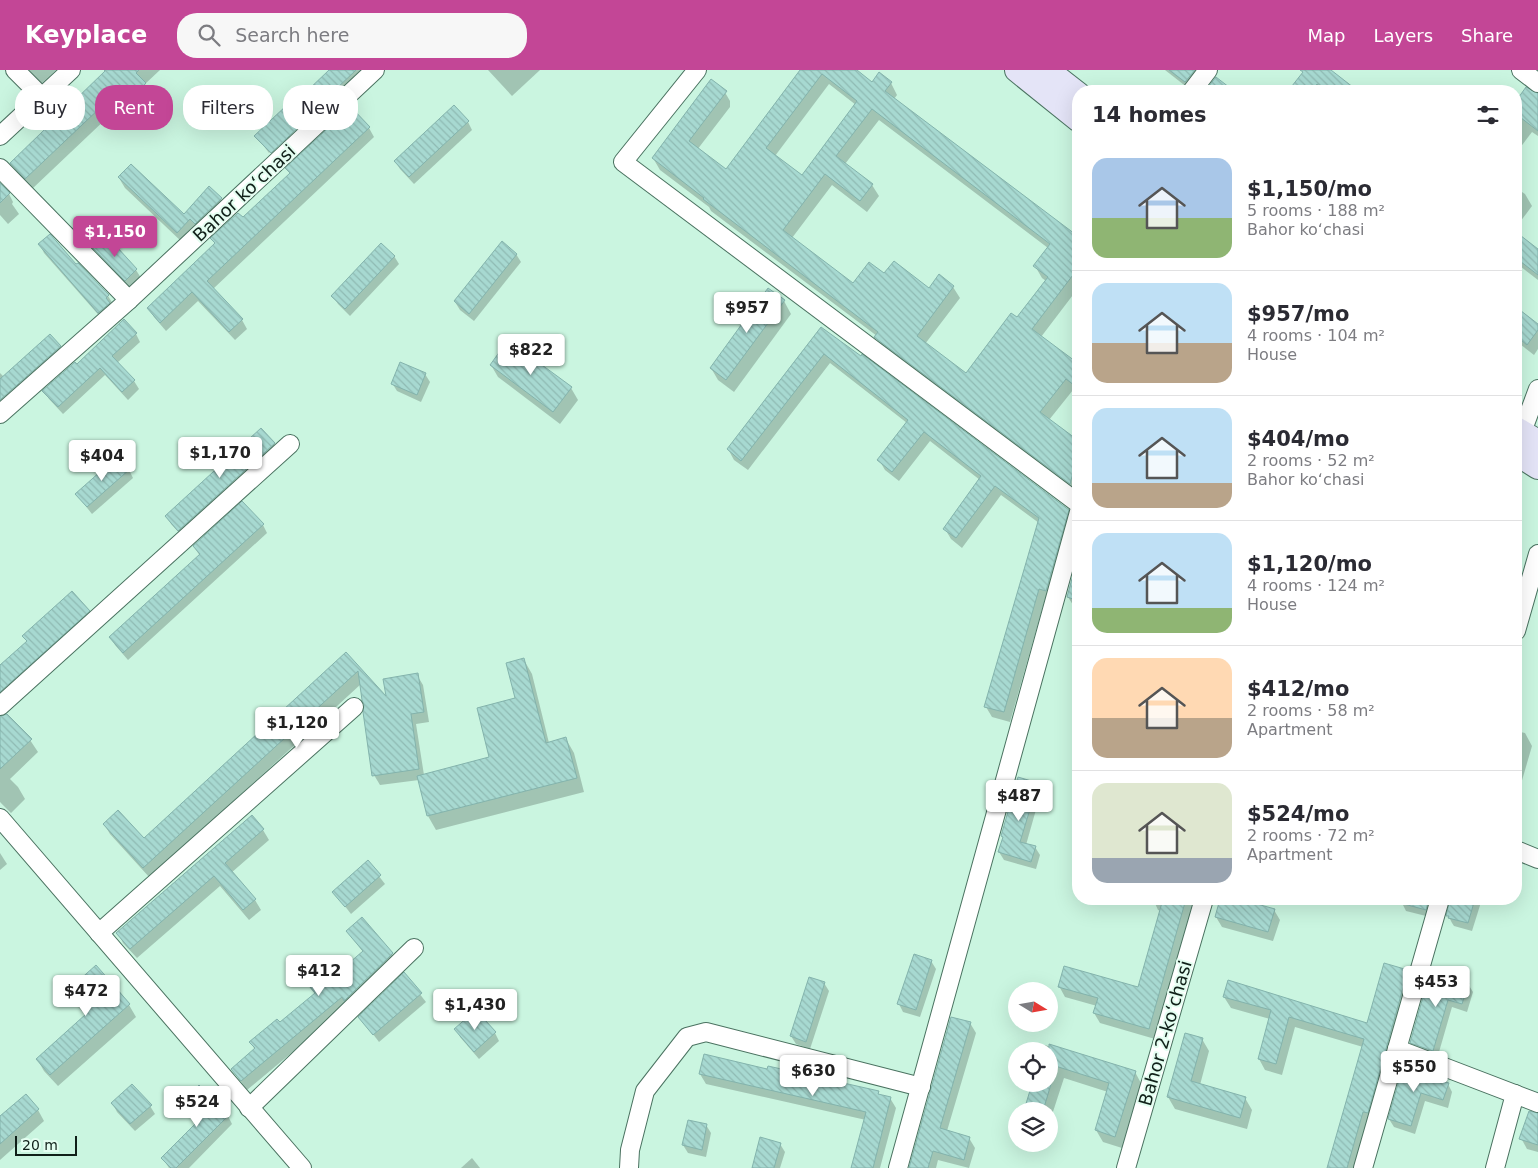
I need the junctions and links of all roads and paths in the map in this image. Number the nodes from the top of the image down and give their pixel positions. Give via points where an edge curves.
1 (16, 70) edge
2 (71, 70) edge
3 (375, 70) edge
4 (697, 70) edge
5 (1017, 70) edge
6 (1047, 70) edge
7 (1208, 70) edge
8 (1521, 70) edge
9 (1538, 83) edge
10 (30, 85) edge
11 (55, 85) edge
12 (1197, 85) edge
13 (1072, 90) edge
14 (1072, 114) edge
15 (15, 122) edge
16 (0, 136) edge
17 (0, 168) edge
18 (129, 300) junction
19 (1538, 389) edge
20 (0, 414) edge
21 (1523, 439) edge
22 (290, 444) dead end
23 (1538, 467) edge
24 (1072, 499) edge
25 (1072, 537) edge
26 (1538, 554) edge
27 (1522, 610) edge
28 (0, 706) edge
29 (354, 707) dead end
30 (0, 818) edge
31 (1522, 852) edge
32 (1538, 859) edge
33 (1202, 905) edge
34 (1438, 905) edge
35 (99, 933) junction
36 (414, 948) dead end
37 (1397, 1050) junction
38 (921, 1087) junction
39 (1515, 1094) junction
40 (1538, 1103) edge
41 (249, 1108) junction
42 (302, 1168) edge
43 (629, 1168) edge
44 (898, 1168) edge
45 (1126, 1168) edge
46 (1364, 1168) edge
47 (1495, 1168) edge

1 - 10 street
2 - 11 street
3 - 18 street, Bahor koʻchasi
4 - 24 street via 624,162
5 - 14 main road
6 - 13 main road
7 - 12 street
8 - 9 street
15 - 16 street
17 - 18 street
18 - 20 street, Bahor koʻchasi
19 - 21 street
21 - 23 main road
22 - 28 street
25 - 38 street
26 - 27 street
29 - 35 street
30 - 35 street
31 - 32 street
33 - 45 street, Bahor 2-koʻchasi
34 - 37 street
35 - 41 street
36 - 41 street
37 - 39 street
37 - 46 street
38 - 43 street via 706,1032 687,1037 645,1092 630,1150
38 - 44 street
39 - 40 street
39 - 47 street
41 - 42 street

